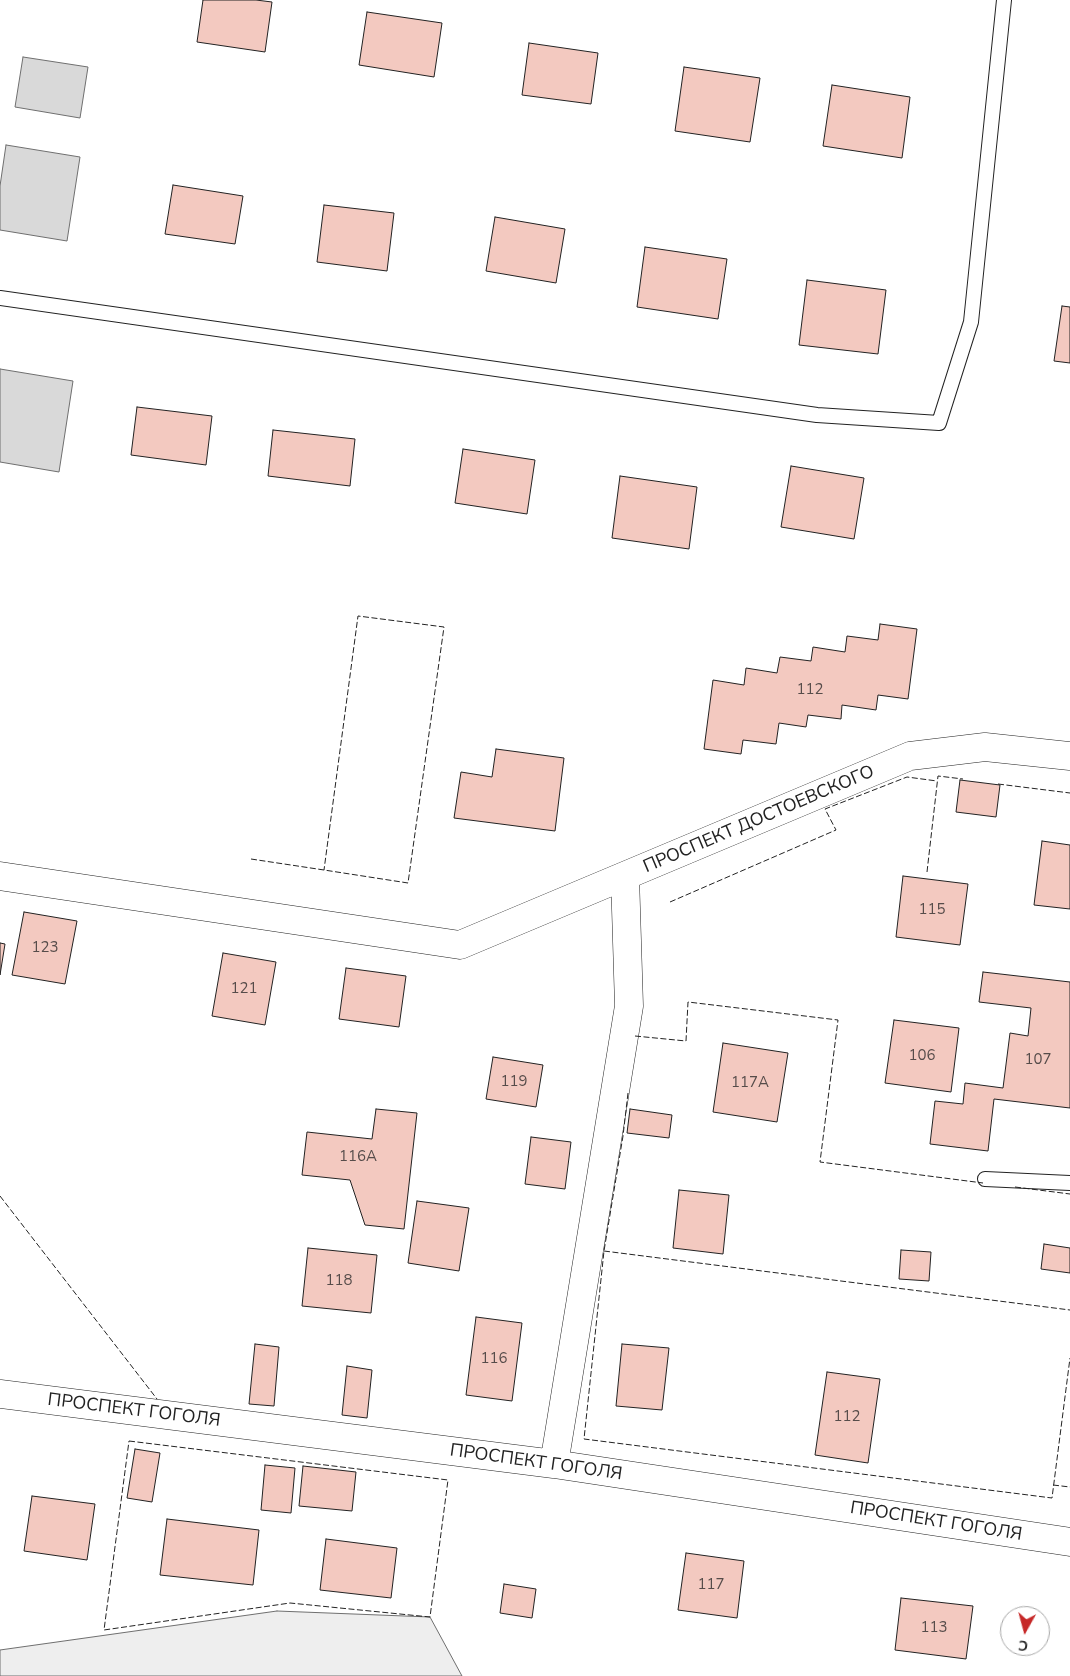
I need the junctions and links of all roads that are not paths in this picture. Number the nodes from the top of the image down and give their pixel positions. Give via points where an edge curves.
1 (1004, 0) edge
2 (0, 298) edge
3 (1070, 756) edge
4 (0, 876) edge
5 (625, 876) junction
6 (985, 1179) dead end
7 (1070, 1183) edge
8 (0, 1394) edge
9 (554, 1464) junction
10 (1070, 1542) edge

1 - 2 lane via 971,322 939,423 817,415
3 - 5 street, ПРОСПЕКТ ДОСТОЕВСКОГО via 986,747 910,756
4 - 5 street, ПРОСПЕКТ ДОСТОЕВСКОГО via 460,945
5 - 9 street via 629,1006
6 - 7 lane
8 - 9 street, ПРОСПЕКТ ГОГОЛЯ
9 - 10 street, ПРОСПЕКТ ГОГОЛЯ

